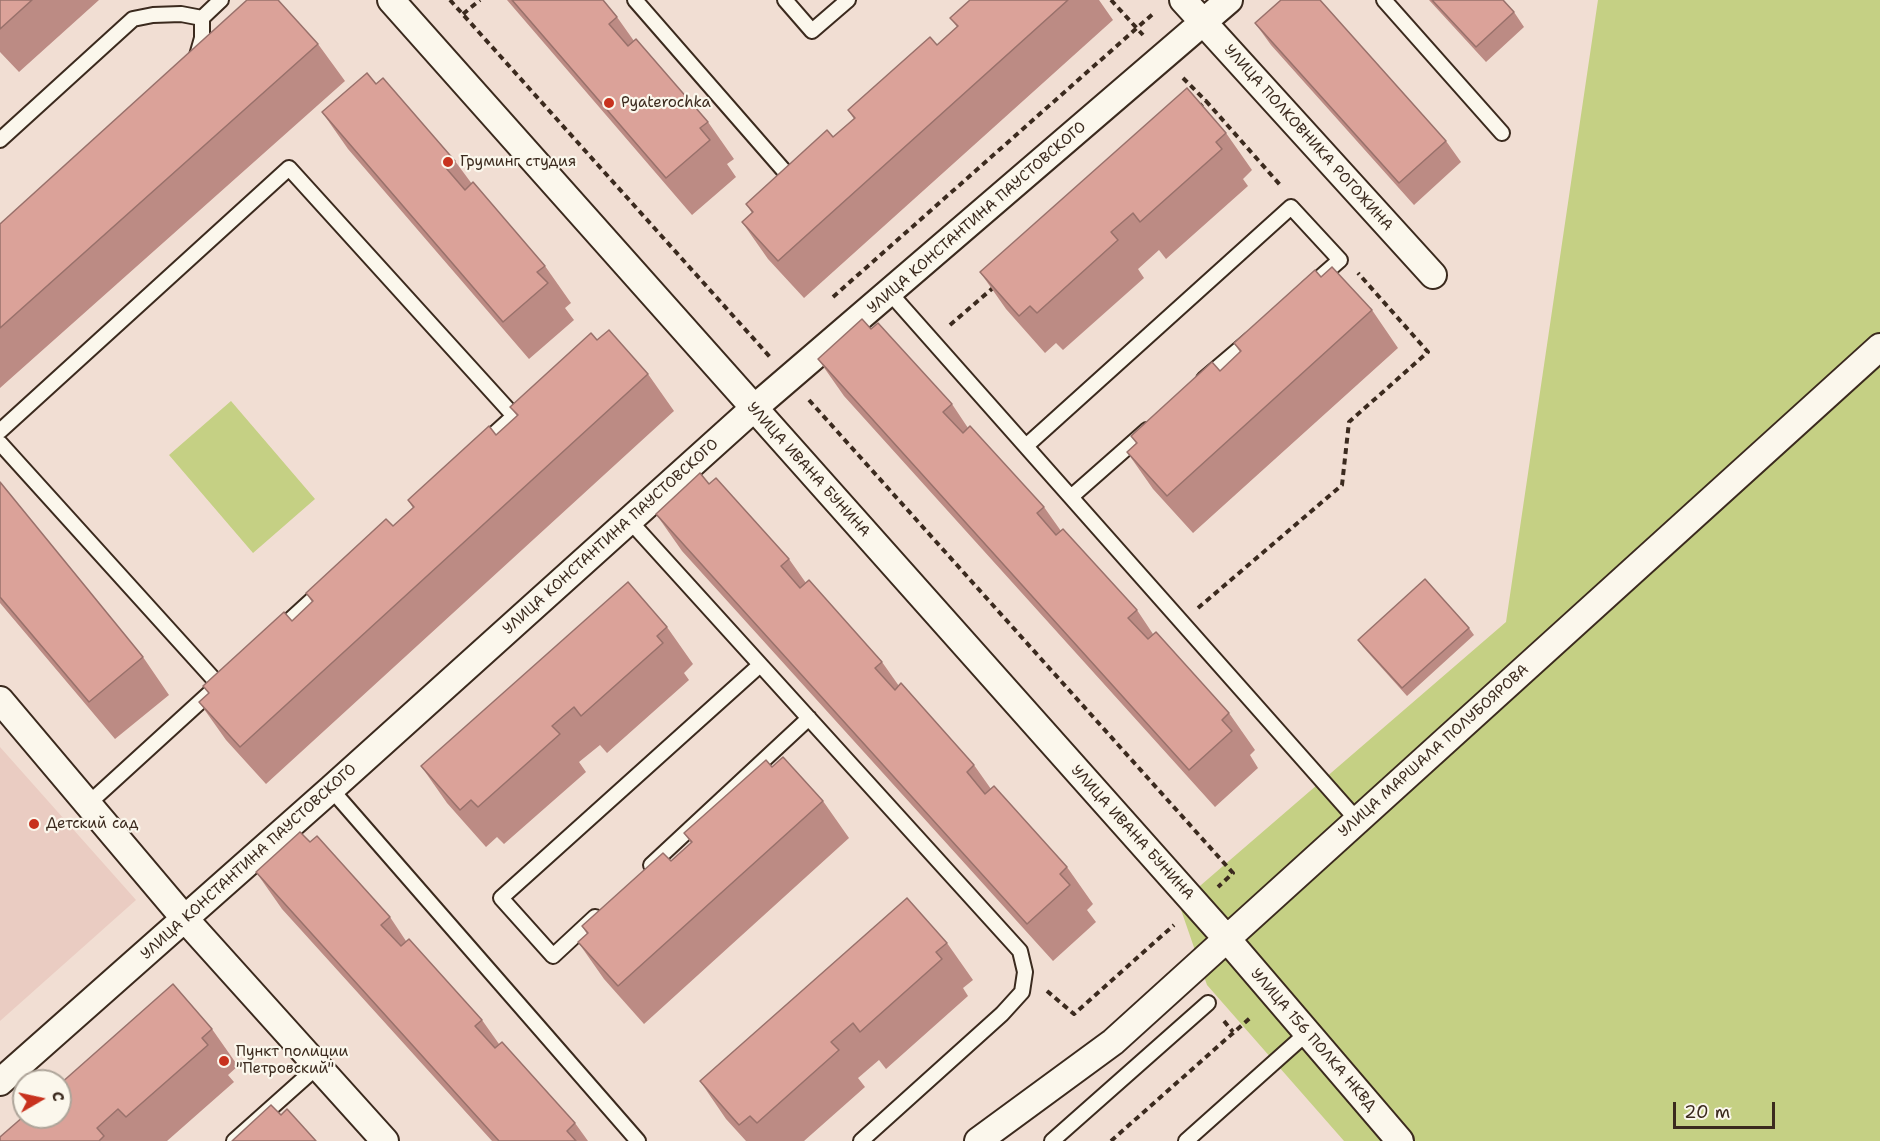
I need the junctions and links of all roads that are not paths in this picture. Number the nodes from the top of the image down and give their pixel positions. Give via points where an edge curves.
1 (221, 0) edge
2 (391, 0) edge
3 (635, 0) edge
4 (785, 0) edge
5 (849, 0) edge
6 (1183, 0) edge
7 (1229, 0) edge
8 (1384, 0) edge
9 (201, 18) junction
10 (1203, 23) junction
11 (192, 68) edge
12 (1502, 133) dead end
13 (0, 140) edge
14 (810, 165) edge
15 (1433, 275) dead end
16 (890, 293) junction
17 (1295, 299) edge
18 (1259, 331) edge
19 (1880, 347) edge
20 (1197, 386) edge
21 (753, 409) junction
22 (1161, 418) edge
23 (0, 431) edge
24 (0, 443) edge
25 (1026, 446) junction
26 (471, 456) edge
27 (1071, 497) junction
28 (629, 520) junction
29 (332, 582) edge
30 (271, 637) edge
31 (760, 665) junction
32 (0, 700) edge
33 (809, 718) junction
34 (331, 789) junction
35 (88, 804) junction
36 (1358, 821) junction
37 (639, 877) edge
38 (604, 909) edge
39 (185, 920) junction
40 (1227, 939) junction
41 (1208, 1003) dead end
42 (1307, 1033) junction
43 (318, 1066) junction
44 (0, 1082) edge
45 (234, 1141) edge
46 (385, 1141) edge
47 (638, 1141) edge
48 (861, 1141) edge
49 (978, 1141) edge
50 (1052, 1141) edge
51 (1186, 1141) edge
52 (1400, 1141) edge

1 - 9 lane
2 - 21 street, УЛИЦА ИВАНА БУНИНА
3 - 14 lane via 793,181
4 - 5 lane via 812,31
6 - 10 street, УЛИЦА ПОЛКОВНИКА РОГОЖИНА
7 - 10 street, УЛИЦА КОНСТАНТИНА ПАУСТОВСКОГО
8 - 12 lane
9 - 11 lane via 202,38
9 - 13 lane via 181,14 133,19
10 - 15 street, УЛИЦА ПОЛКОВНИКА РОГОЖИНА
10 - 16 street, УЛИЦА КОНСТАНТИНА ПАУСТОВСКОГО
16 - 21 street, УЛИЦА КОНСТАНТИНА ПАУСТОВСКОГО
16 - 25 lane
17 - 25 lane via 1340,260 1291,207
18 - 20 lane
19 - 36 street, УЛИЦА МАРШАЛА ПОЛУБОЯРОВА
21 - 28 street, УЛИЦА КОНСТАНТИНА ПАУСТОВСКОГО
21 - 40 street, УЛИЦА ИВАНА БУНИНА
22 - 27 lane
23 - 26 lane via 289,168 514,416
24 - 35 lane via 224,681
25 - 27 lane
27 - 36 lane
28 - 31 lane
28 - 34 street, УЛИЦА КОНСТАНТИНА ПАУСТОВСКОГО
29 - 30 lane
31 - 33 lane
31 - 38 lane via 501,898 553,956
32 - 35 street
33 - 37 lane
33 - 48 lane via 1020,951 1025,972 1022,992 1002,1014
34 - 39 street, УЛИЦА КОНСТАНТИНА ПАУСТОВСКОГО
34 - 47 lane
35 - 39 street
36 - 40 street, УЛИЦА МАРШАЛА ПОЛУБОЯРОВА
39 - 43 street
39 - 44 street, УЛИЦА КОНСТАНТИНА ПАУСТОВСКОГО
40 - 42 street, УЛИЦА 156 ПОЛКА НКВД
40 - 49 street, УЛИЦА МАРШАЛА ПОЛУБОЯРОВА via 1113,1042
41 - 50 lane
42 - 51 lane
42 - 52 street, УЛИЦА 156 ПОЛКА НКВД
43 - 45 lane
43 - 46 street

